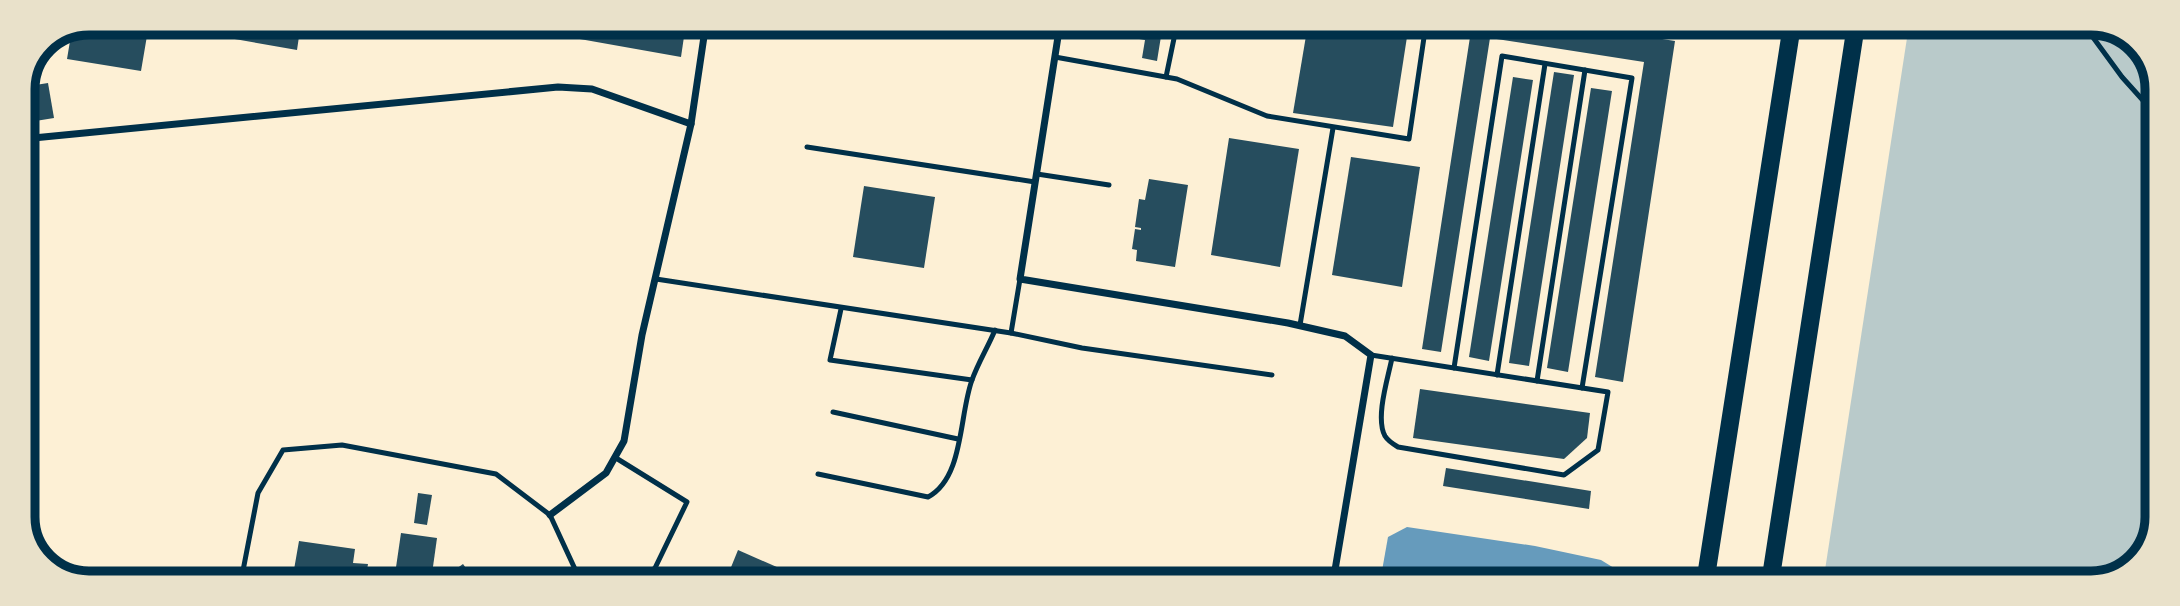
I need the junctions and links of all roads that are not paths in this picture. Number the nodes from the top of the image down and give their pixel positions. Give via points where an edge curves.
1 (704, 35) edge
2 (1058, 35) edge
3 (1175, 35) edge
4 (1424, 35) edge
5 (1790, 35) edge
6 (1854, 35) edge
7 (2093, 35) edge
8 (1055, 57) junction
9 (1545, 64) junction
10 (1585, 70) junction
11 (1166, 78) junction
12 (2145, 103) edge
13 (691, 124) junction
14 (1333, 128) junction
15 (35, 138) edge
16 (807, 148) dead end
17 (1036, 178) junction
18 (1108, 185) dead end
19 (656, 279) junction
20 (1020, 279) junction
21 (841, 309) junction
22 (1300, 326) junction
23 (995, 330) junction
24 (1011, 332) junction
25 (1371, 355) junction
26 (1392, 358) junction
27 (1454, 368) junction
28 (1272, 375) dead end
29 (1497, 375) junction
30 (972, 380) junction
31 (1537, 381) junction
32 (1582, 388) junction
33 (832, 412) dead end
34 (958, 439) junction
35 (616, 458) junction
36 (818, 474) dead end
37 (550, 515) junction
38 (243, 571) edge
39 (576, 571) edge
40 (651, 571) edge
41 (1335, 571) edge
42 (1707, 571) edge
43 (1772, 571) edge

1 - 13 street
2 - 8 street
3 - 11 lane
4 - 14 lane via 1409,139
5 - 42 main road
6 - 43 main road
7 - 12 lane
8 - 11 lane
8 - 17 street
9 - 10 lane
9 - 27 lane via 1502,56
9 - 29 lane
10 - 31 lane
10 - 32 lane via 1632,78
11 - 14 lane via 1267,116
13 - 15 street via 592,89 558,88
13 - 19 street
14 - 22 lane
16 - 17 lane
17 - 18 lane
17 - 20 street
19 - 21 lane
19 - 35 street via 624,441
20 - 22 street
20 - 24 lane
21 - 23 lane
21 - 30 lane via 830,360
22 - 25 street via 1345,335
23 - 24 lane
23 - 30 lane
24 - 28 lane via 1082,348
25 - 26 lane
25 - 41 street
26 - 27 lane
26 - 32 lane via 1382,414 1386,439 1398,447 1564,475 1598,450 1608,392
27 - 29 lane
29 - 31 lane
30 - 34 lane
31 - 32 lane
33 - 34 lane
34 - 36 lane via 951,474 938,492 928,497
35 - 37 street via 606,473
35 - 40 lane via 687,502
37 - 38 lane via 496,474 342,445 283,450 258,493
37 - 39 lane

